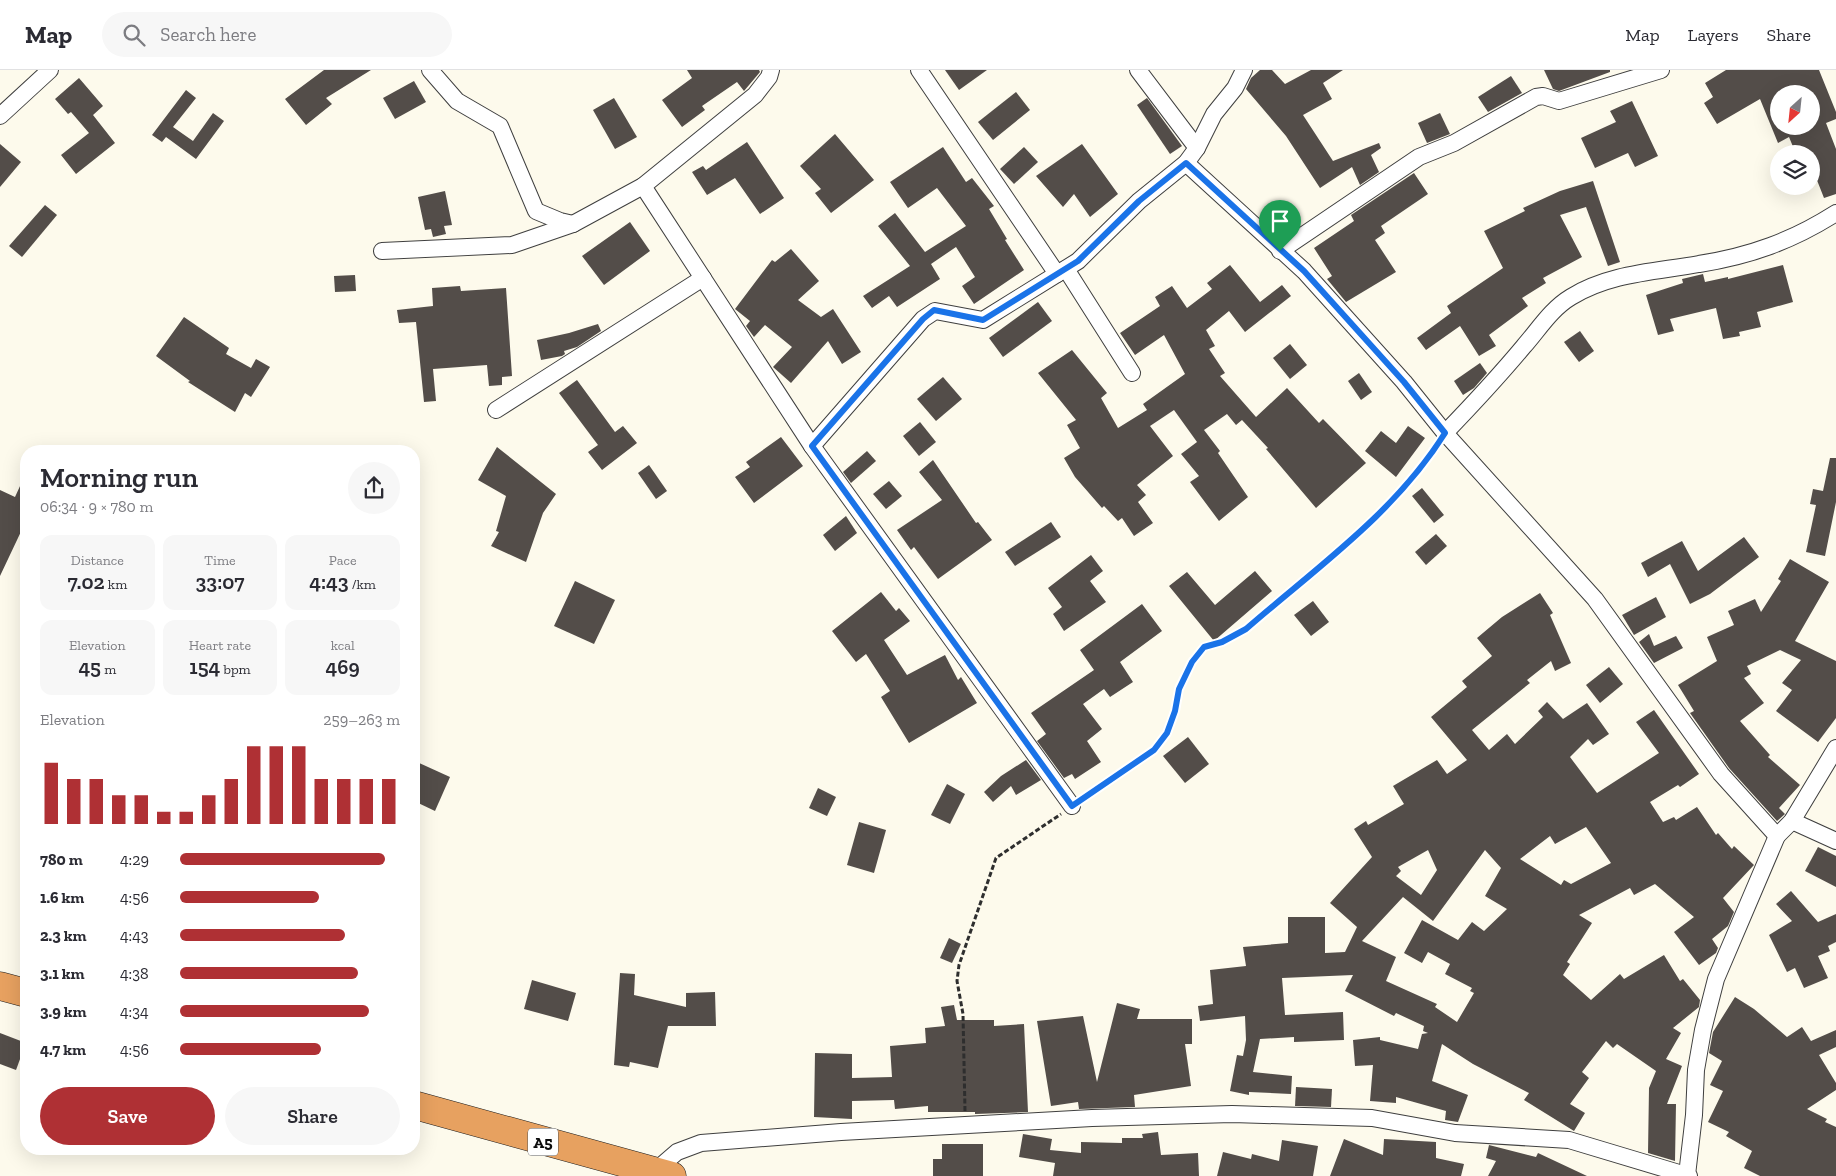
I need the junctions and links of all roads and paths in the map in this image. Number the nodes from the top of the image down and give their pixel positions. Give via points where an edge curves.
1 (50, 70) edge
2 (430, 70) edge
3 (771, 70) edge
4 (918, 70) edge
5 (1138, 70) edge
6 (1244, 70) edge
7 (1661, 70) edge
8 (0, 116) edge
9 (1197, 148) junction
10 (1186, 163) junction
11 (643, 186) junction
12 (1836, 213) edge
13 (573, 224) junction
14 (382, 251) dead end
15 (1280, 251) junction
16 (1062, 272) junction
17 (703, 278) junction
18 (1132, 373) dead end
19 (496, 410) dead end
20 (1445, 433) junction
21 (812, 446) junction
22 (1836, 748) edge
23 (1072, 806) junction
24 (1792, 821) junction
25 (1777, 836) junction
26 (1836, 841) edge
27 (0, 986) edge
28 (20, 991) edge
29 (420, 1107) edge
30 (965, 1124) junction
31 (664, 1174) edge
32 (1688, 1176) edge

1 - 8 street
2 - 13 street via 457,101 500,126 536,211
3 - 11 street via 755,95
4 - 16 street
5 - 9 street
6 - 9 street via 1235,88 1214,114
7 - 15 street via 1558,101 1536,97 1454,143 1419,157
9 - 10 street
10 - 15 street
10 - 16 street
11 - 13 street
11 - 17 street
12 - 20 street via 1805,232 1763,250 1700,264 1622,275 1571,297 1547,317
13 - 14 street via 512,246
15 - 20 street via 1332,301
16 - 18 street
16 - 21 street via 983,320 934,310
17 - 19 street
17 - 21 street
20 - 23 path via 1428,460 1386,509 1246,629 1204,647 1192,662 1179,689 1167,733 1154,750
20 - 25 street via 1595,599 1721,774
21 - 23 street
22 - 24 street
23 - 30 path via 996,858 959,965 957,981 963,1014
24 - 25 street
24 - 26 street
25 - 32 street via 1714,988 1703,1030 1696,1070
27 - 28 highway
29 - 31 highway, A5
30 - 31 street via 701,1143 676,1152
30 - 32 street via 1232,1114 1372,1118 1455,1133 1569,1140

